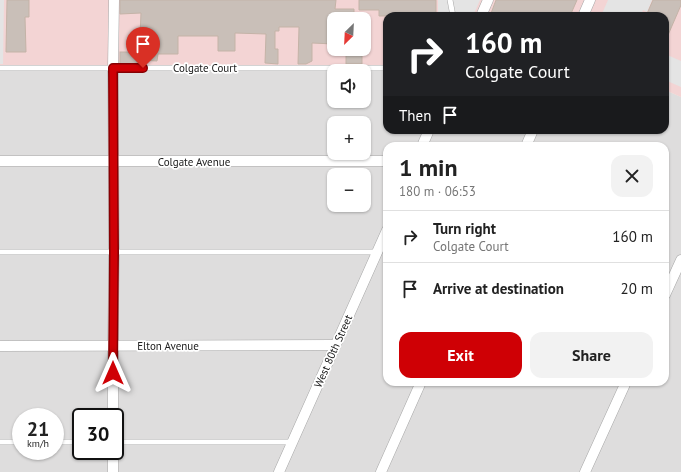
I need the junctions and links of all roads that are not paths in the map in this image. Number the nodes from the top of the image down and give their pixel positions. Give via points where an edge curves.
1 (114, 0) edge
2 (450, 0) edge
3 (488, 0) edge
4 (590, 0) edge
5 (452, 12) edge
6 (483, 12) edge
7 (585, 12) edge
8 (0, 68) edge
9 (113, 68) junction
10 (383, 68) edge
11 (383, 161) edge
12 (0, 162) edge
13 (113, 162) junction
14 (383, 240) edge
15 (0, 252) edge
16 (378, 252) junction
17 (114, 253) junction
18 (681, 260) edge
19 (678, 274) edge
20 (669, 289) edge
21 (335, 345) junction
22 (0, 346) edge
23 (113, 346) junction
24 (419, 386) edge
25 (624, 386) edge
26 (113, 408) edge
27 (0, 442) edge
28 (12, 442) edge
29 (124, 442) edge
30 (292, 442) junction
31 (113, 460) edge
32 (113, 472) edge
33 (279, 472) edge
34 (382, 472) edge
35 (585, 472) edge

1 - 9 street
2 - 5 lane
3 - 6 street
4 - 7 street
8 - 9 lane, Colgate Court
9 - 10 lane, Colgate Court
9 - 13 street
11 - 13 street, Colgate Avenue
12 - 13 street, Colgate Avenue
13 - 17 street
14 - 16 street, West 80th Street
15 - 17 lane
16 - 17 lane
16 - 21 street, West 80th Street
17 - 23 street
18 - 19 street
19 - 20 street
21 - 23 street, Elton Avenue
21 - 30 street, West 80th Street
22 - 23 street, Elton Avenue
23 - 26 street
24 - 34 street
25 - 35 street
27 - 28 lane
29 - 30 lane
30 - 33 street, West 80th Street
31 - 32 street

